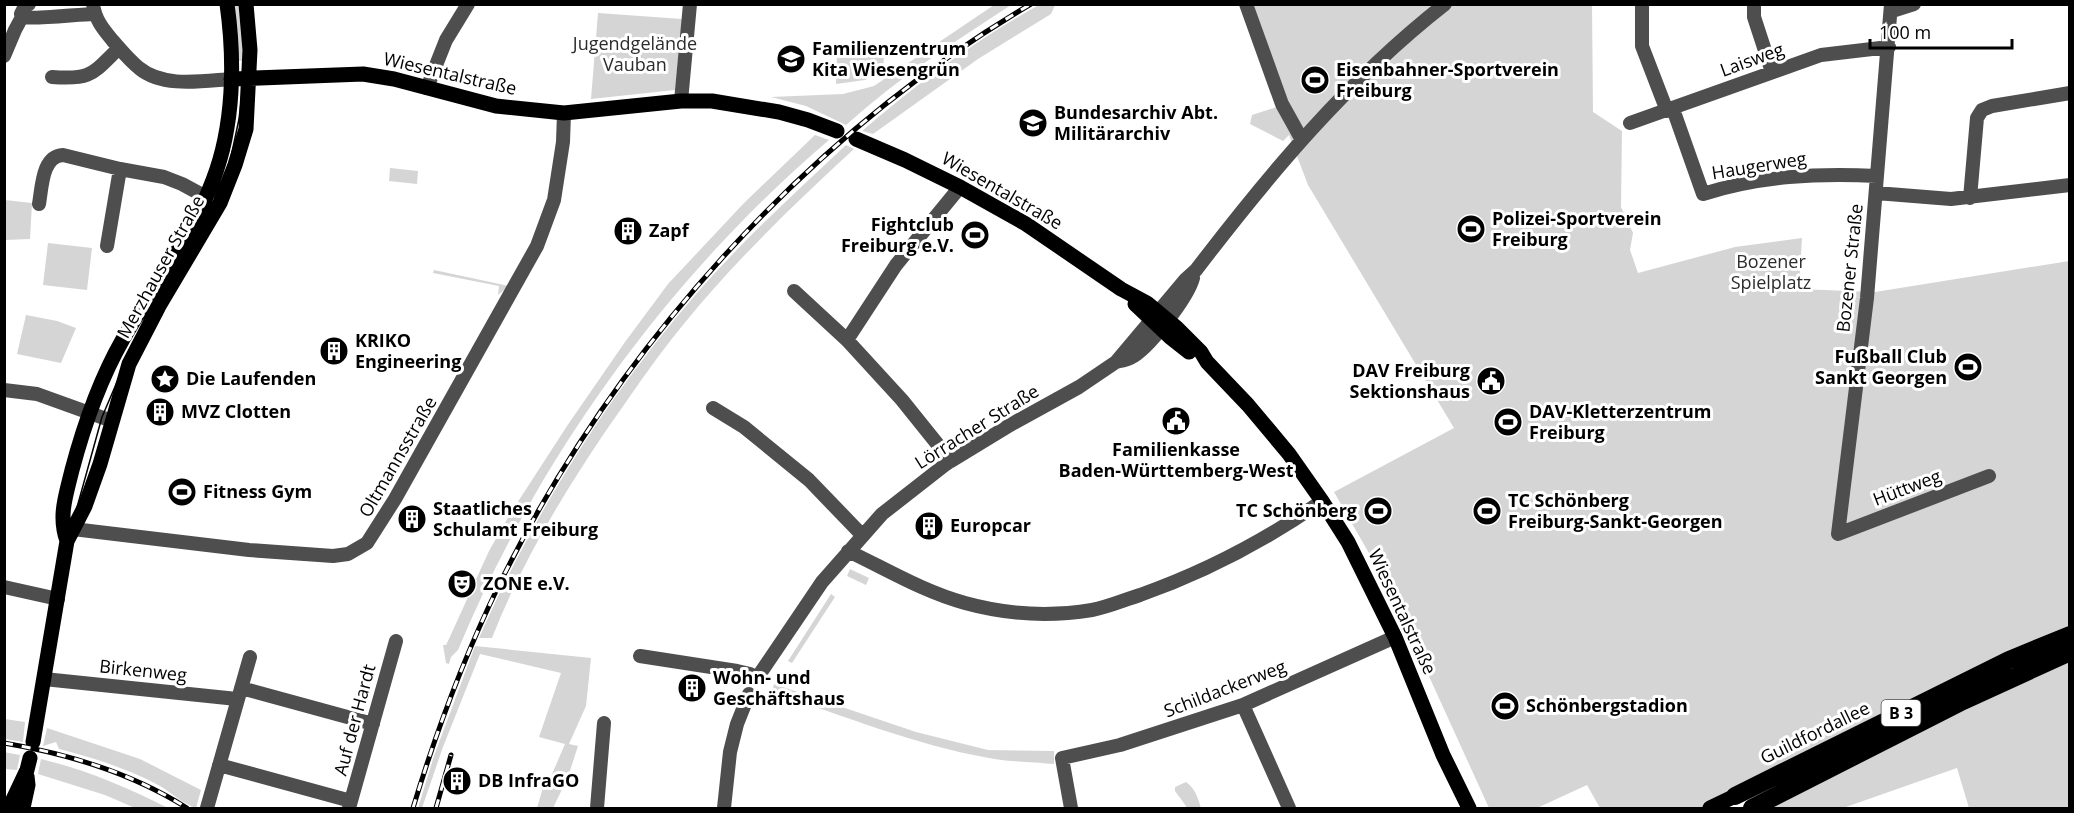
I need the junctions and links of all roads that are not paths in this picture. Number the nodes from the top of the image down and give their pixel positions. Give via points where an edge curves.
1 (227, 4) edge
2 (246, 4) edge
3 (468, 4) edge
4 (690, 4) edge
5 (1246, 4) edge
6 (1445, 4) edge
7 (1642, 4) edge
8 (1754, 4) edge
9 (1914, 4) edge
10 (1892, 8) edge
11 (27, 9) edge
12 (94, 9) edge
13 (119, 48) junction
14 (1889, 48) junction
15 (4, 56) edge
16 (1772, 72) junction
17 (52, 77) dead end
18 (241, 79) junction
19 (427, 88) junction
20 (2070, 93) edge
21 (681, 101) junction
22 (1670, 110) junction
23 (564, 113) junction
24 (1630, 123) dead end
25 (837, 131) dead end
26 (856, 139) dead end
27 (1302, 140) junction
28 (120, 169) junction
29 (1877, 176) junction
30 (2070, 185) edge
31 (960, 187) junction
32 (1875, 193) junction
33 (206, 197) junction
34 (1970, 198) junction
35 (39, 204) dead end
36 (107, 246) dead end
37 (794, 291) dead end
38 (1159, 320) junction
39 (847, 340) junction
40 (4, 390) edge
41 (712, 408) dead end
42 (90, 412) junction
43 (112, 421) junction
44 (951, 461) junction
45 (1989, 476) dead end
46 (1322, 501) junction
47 (1838, 534) joint
48 (68, 535) junction
49 (862, 535) junction
50 (848, 551) junction
51 (4, 587) edge
52 (57, 599) junction
53 (2070, 635) edge
54 (1395, 637) junction
55 (396, 641) dead end
56 (2070, 652) edge
57 (640, 656) dead end
58 (250, 657) dead end
59 (44, 679) junction
60 (239, 694) junction
61 (749, 694) dead end
62 (1243, 705) junction
63 (604, 723) dead end
64 (373, 724) junction
65 (33, 742) dead end
66 (219, 765) junction
67 (1735, 796) joint
68 (350, 805) edge
69 (9, 808) edge
70 (22, 808) edge
71 (207, 808) edge
72 (597, 808) edge
73 (724, 808) edge
74 (1071, 808) edge
75 (1289, 808) edge
76 (1469, 808) edge
77 (1710, 808) edge
78 (1752, 808) edge

1 - 18 main road, Merzhauser Straße via 231,62
2 - 18 main road, Merzhauser Straße via 249,36
3 - 19 street via 446,40
4 - 21 street
5 - 27 street via 1282,104
6 - 27 street, Lörracher Straße via 1370,68
7 - 22 street, Haugerweg via 1642,46
8 - 16 street via 1754,17
9 - 10 street
10 - 14 street, Bozener Straße
11 - 12 street via 28,20
11 - 15 street
12 - 13 street via 102,28
13 - 17 street via 87,76
13 - 18 street via 139,68 160,79
14 - 16 street, Laisweg via 1821,55
14 - 29 street, Bozener Straße
16 - 22 street, Laisweg
18 - 19 main road, Wiesentalstraße via 363,74
18 - 33 main road, Merzhauser Straße via 221,158
18 - 43 main road, Merzhauser Straße via 246,129 235,165 220,203 129,364
19 - 23 main road, Wiesentalstraße via 496,106
20 - 34 street via 1982,110 1977,118
21 - 23 main road, Wiesentalstraße
21 - 25 main road, Wiesentalstraße via 743,105
22 - 24 street, Laisweg
22 - 29 street, Haugerweg via 1703,194 1732,185 1796,176
23 - 48 street, Oltmannsstraße via 554,200 537,246 367,543 348,554 333,556
26 - 31 main road, Wiesentalstraße
27 - 38 street, Lörracher Straße
28 - 33 street, Merzhauser Straße via 164,177
28 - 35 street, Merzhauser Straße via 56,155 50,159 43,178
28 - 36 street
29 - 32 street, Bozener Straße
30 - 34 street
31 - 38 main road, Wiesentalstraße via 1026,224
31 - 39 street via 896,265
32 - 34 street
32 - 47 street, Bozener Straße via 1867,298
33 - 42 main road, Merzhauser Straße via 120,344
37 - 39 street
38 - 44 street, Lörracher Straße via 1116,362
38 - 46 main road, Wiesentalstraße via 1248,405
39 - 44 street
40 - 42 street via 37,394
41 - 49 street via 744,427 809,480
42 - 43 street
42 - 48 main road, Merzhauser Straße via 61,520
43 - 48 main road, Merzhauser Straße via 85,506
44 - 49 street, Lörracher Straße via 894,504
45 - 47 street, Hüttweg
46 - 50 street via 1292,522 1205,568 1093,610 1036,614 973,605 946,597
46 - 54 main road, Wiesentalstraße via 1359,563
48 - 52 main road, Merzhauser Straße
49 - 50 street, Lörracher Straße
50 - 57 street, Lörracher Straße via 805,605 757,678 737,671
51 - 52 street
52 - 59 main road, Merzhauser Straße
53 - 67 highway, Guildfordallee / B 3 via 2009,660
54 - 62 street, Schildackerweg
54 - 76 main road, Wiesentalstraße
55 - 64 street, Auf der Hardt
56 - 78 highway, B 3 via 1963,701
58 - 60 street
59 - 60 street, Birkenweg
59 - 65 main road, Merzhauser Straße
60 - 64 street, Birkenweg
60 - 66 street
61 - 73 street via 730,752
62 - 74 street, Schildackerweg via 1120,745 1062,758
62 - 75 street
63 - 72 street
64 - 68 street, Auf der Hardt
66 - 68 street
66 - 71 street
67 - 77 main road, Guildfordallee / B 3
69 - 70 main road via 28,764

